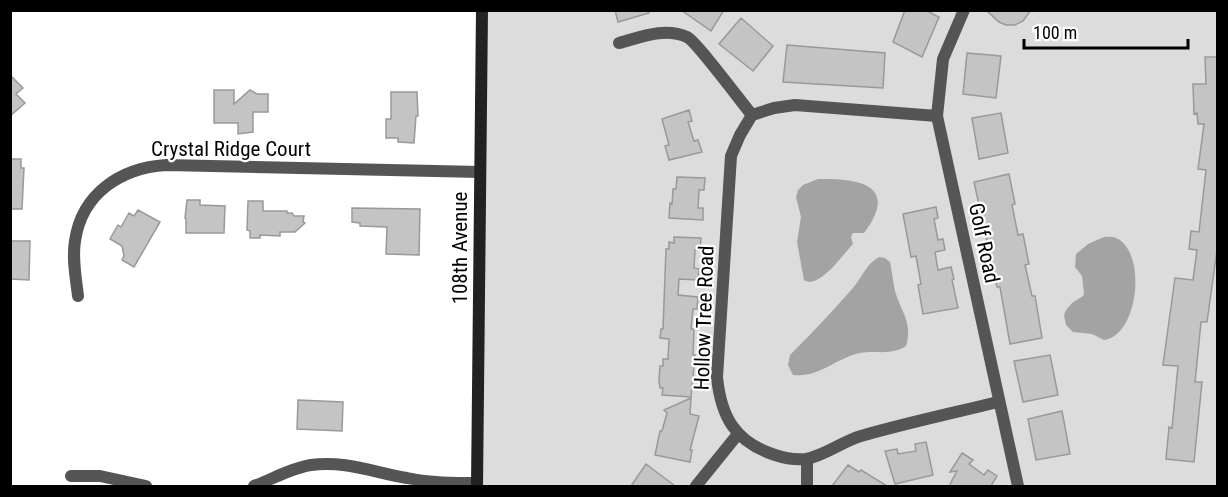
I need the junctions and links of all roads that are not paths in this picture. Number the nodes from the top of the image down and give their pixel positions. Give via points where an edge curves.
1 (482, 10) edge
2 (964, 10) edge
3 (620, 43) dead end
4 (752, 115) junction
5 (937, 116) junction
6 (480, 172) junction
7 (78, 296) dead end
8 (999, 402) junction
9 (738, 434) junction
10 (807, 459) junction
11 (70, 476) dead end
12 (477, 485) edge
13 (146, 486) edge
14 (254, 486) edge
15 (696, 486) edge
16 (807, 486) edge
17 (1018, 486) edge

1 - 6 street, 108th Avenue
2 - 5 street, Golf Road via 943,59
3 - 4 street via 651,34 673,33 689,38
4 - 5 street via 795,105
4 - 9 street, Hollow Tree Road via 731,156 717,377 719,398
5 - 8 street, Golf Road
6 - 7 street, Crystal Ridge Court via 166,165 132,171 98,194 81,221 74,260
6 - 12 street, 108th Avenue
8 - 10 street via 858,436
8 - 17 street, Golf Road
9 - 10 street, Hollow Tree Road via 759,450 785,458
9 - 15 street
10 - 16 street
11 - 13 street via 100,476
12 - 14 street via 407,478 333,464 294,470

